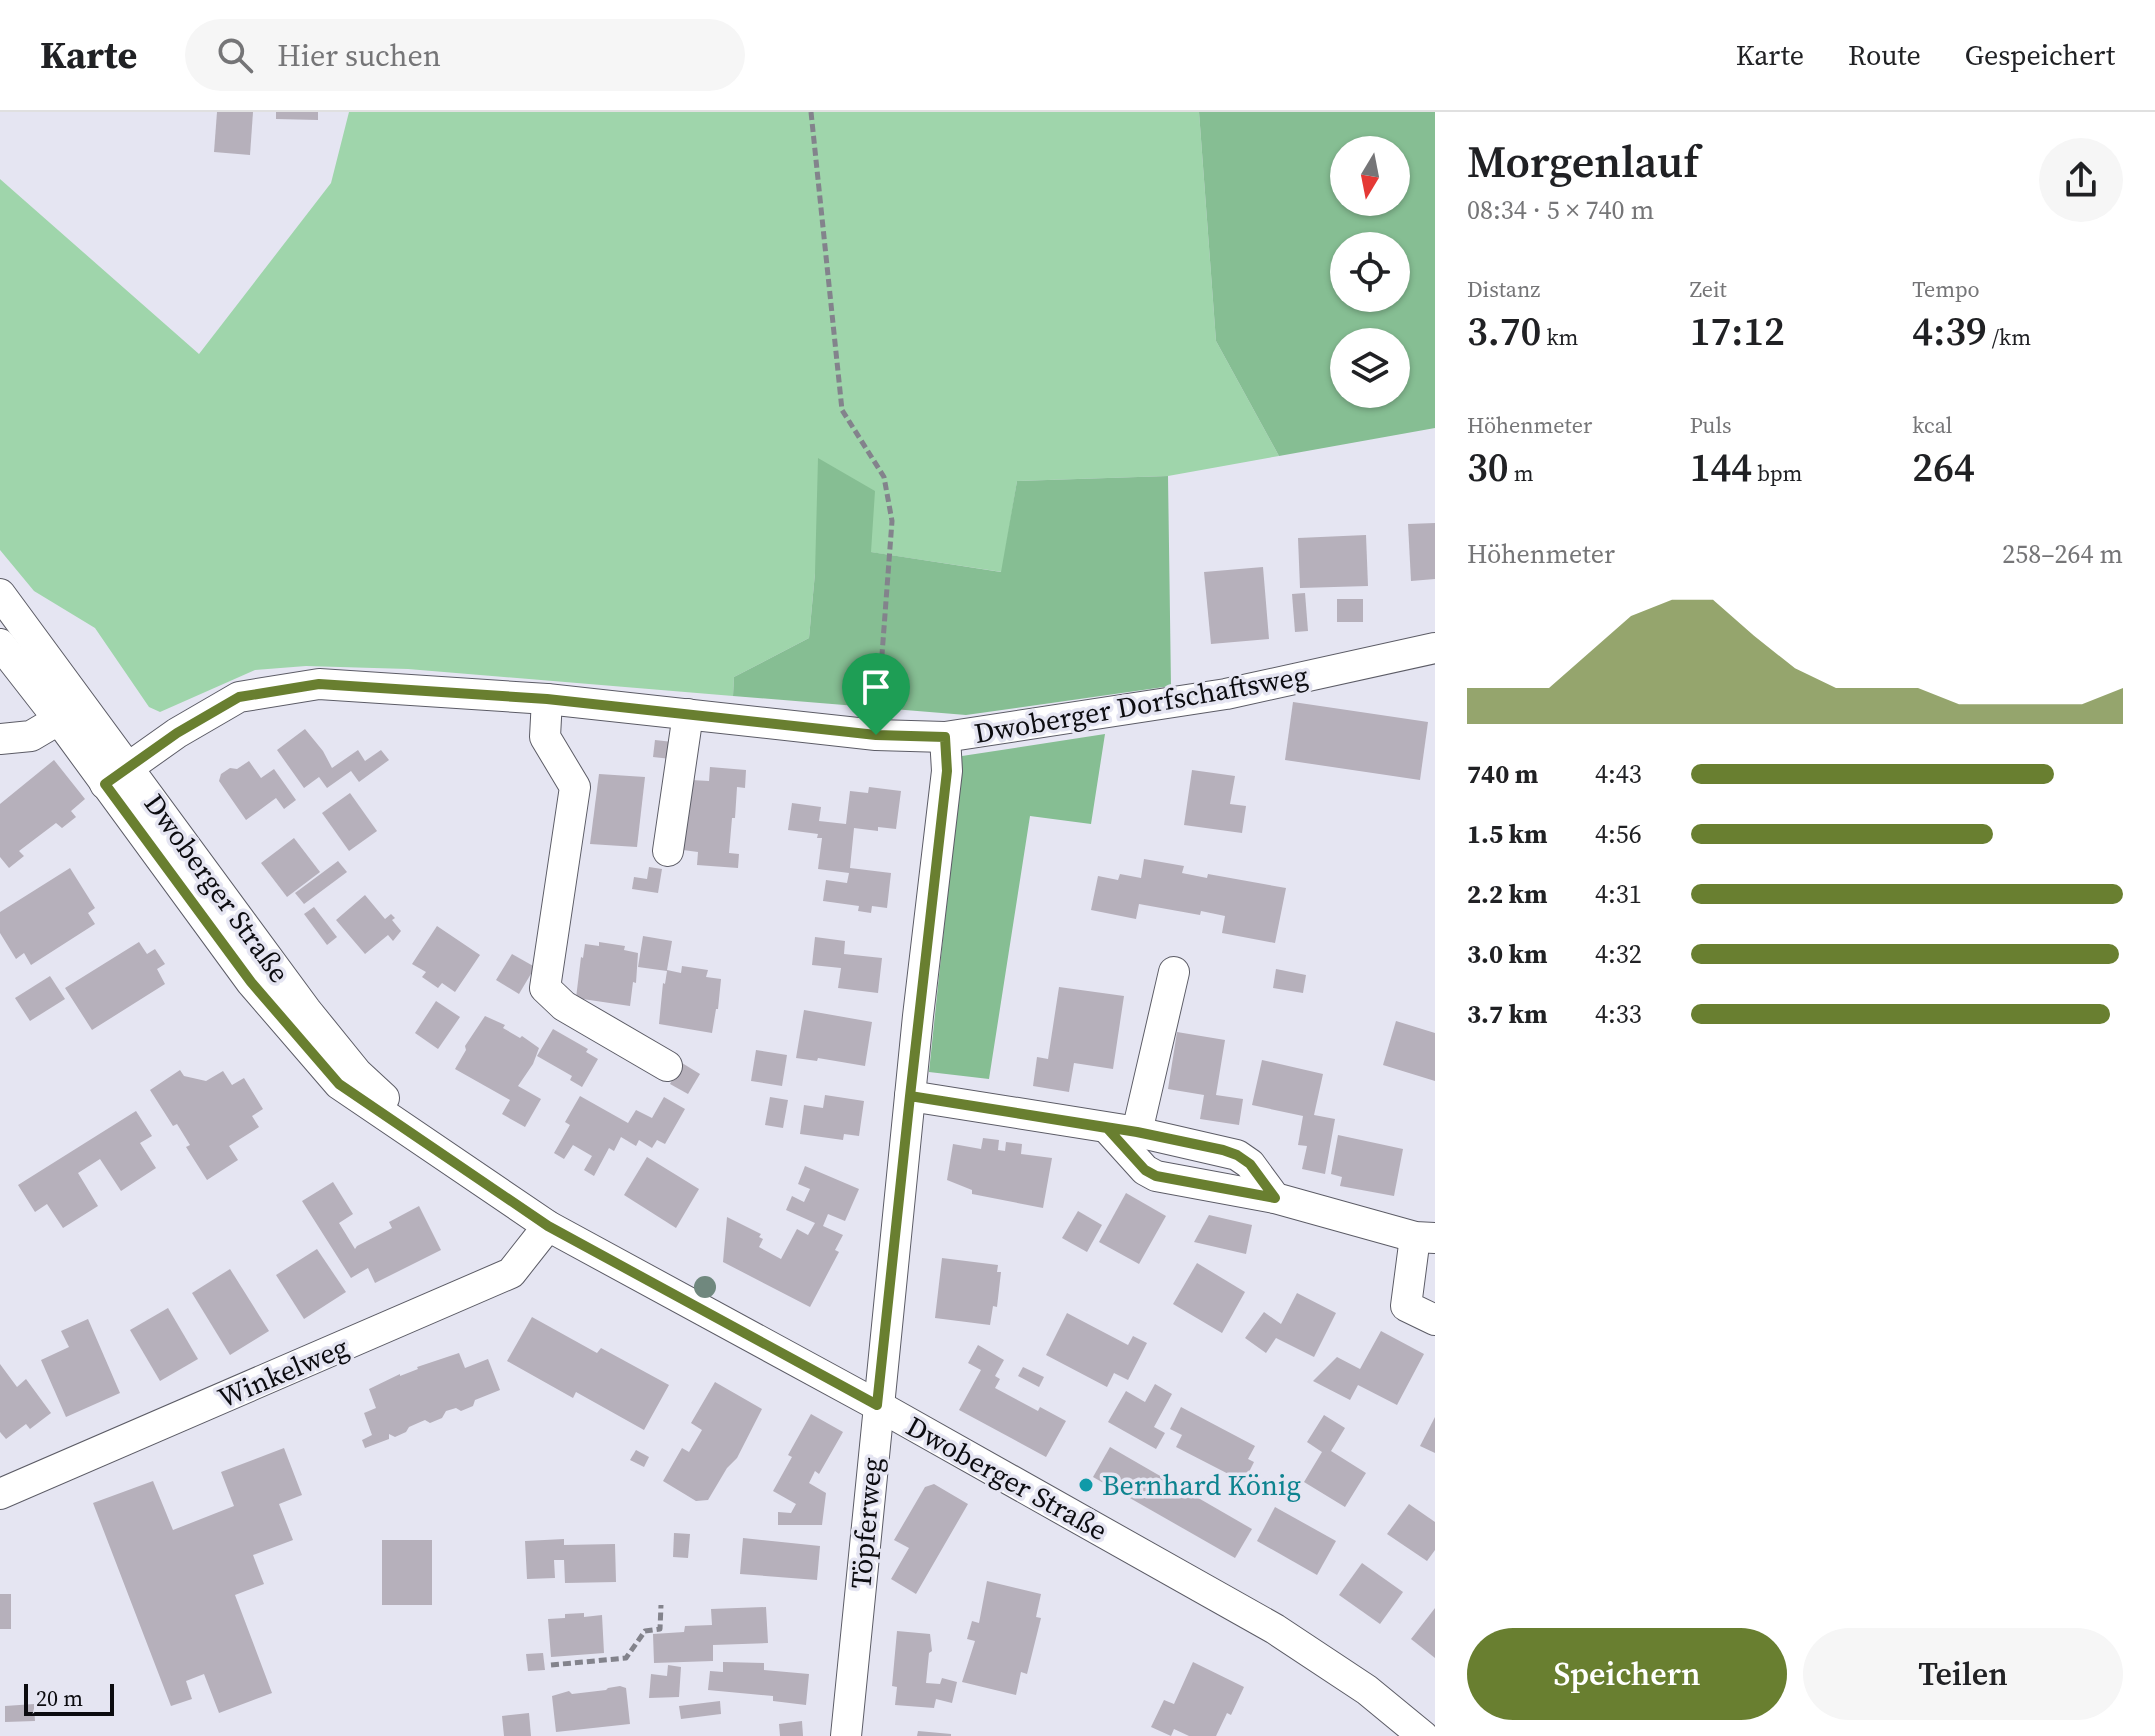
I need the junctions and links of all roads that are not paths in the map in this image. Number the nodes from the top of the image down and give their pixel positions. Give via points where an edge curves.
1 (0, 594) edge
2 (0, 644) edge
3 (1435, 648) edge
4 (547, 699) junction
5 (72, 712) junction
6 (688, 714) junction
7 (945, 737) junction
8 (0, 739) edge
9 (117, 775) junction
10 (668, 851) dead end
11 (1174, 972) dead end
12 (667, 1066) dead end
13 (910, 1096) junction
14 (1107, 1128) junction
15 (1137, 1132) junction
16 (1275, 1198) junction
17 (548, 1226) junction
18 (1425, 1238) edge
19 (1435, 1320) edge
20 (877, 1405) junction
21 (0, 1494) edge
22 (846, 1736) edge
23 (1423, 1736) edge

1 - 5 street, Dwoberger Straße
2 - 5 street, Dwoberger Straße
3 - 7 street, Dwoberger Dorfschaftsweg via 1226,694
4 - 6 street, Dwoberger Dorfschaftsweg
4 - 9 street, Dwoberger Dorfschaftsweg via 319,684 239,697
4 - 12 street via 545,737 575,787 545,988 564,1006
5 - 8 street via 31,736
5 - 9 street, Dwoberger Straße
6 - 7 street, Dwoberger Dorfschaftsweg via 876,735
6 - 10 street
7 - 13 street, Töpferweg via 947,771
9 - 17 street, Dwoberger Straße via 251,982 339,1084
11 - 15 street
13 - 14 street
13 - 20 street, Töpferweg
14 - 15 street
14 - 16 street via 1156,1176
15 - 16 street via 1237,1155
16 - 18 street
17 - 20 street, Dwoberger Straße
17 - 21 street, Winkelweg via 511,1273
18 - 19 street via 1406,1306
20 - 22 street, Töpferweg
20 - 23 street, Dwoberger Straße via 1275,1629 1367,1690

